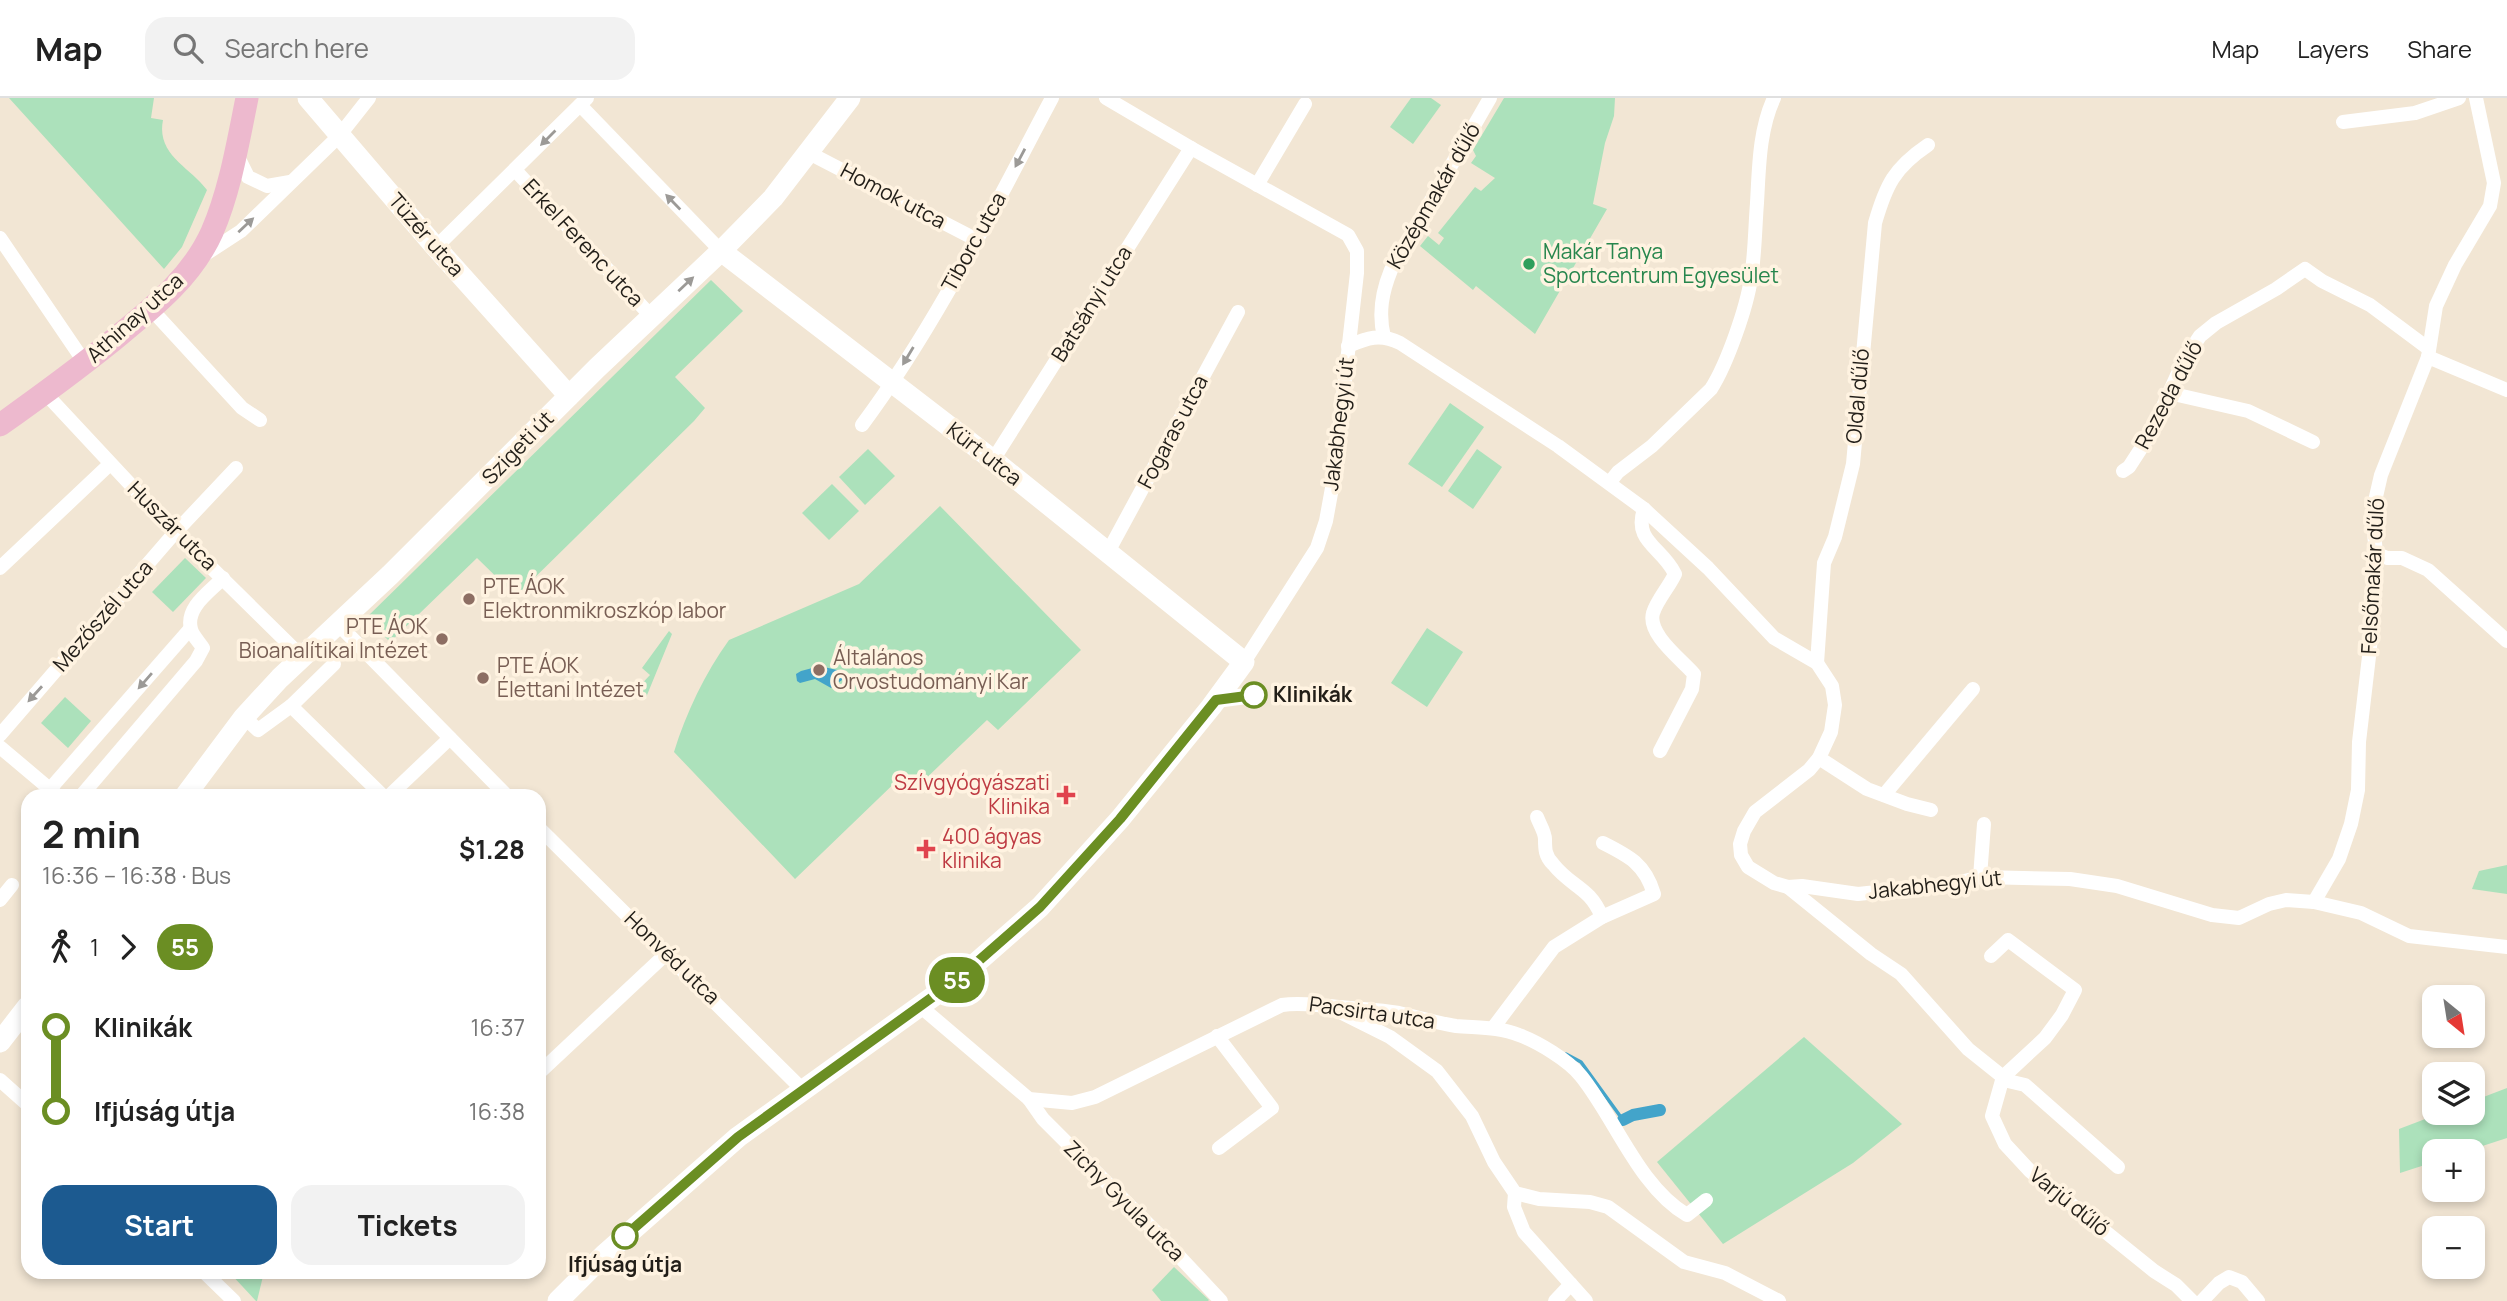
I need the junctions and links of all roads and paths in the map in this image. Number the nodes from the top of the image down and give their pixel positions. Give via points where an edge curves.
1 (247, 98) edge
2 (308, 98) edge
3 (369, 98) edge
4 (1052, 98) edge
5 (1106, 98) edge
6 (1490, 98) edge
7 (1774, 98) edge
8 (2459, 98) edge
9 (2476, 98) edge
10 (848, 99) edge
11 (584, 102) edge
12 (1306, 104) dead end
13 (2343, 122) dead end
14 (339, 136) junction
15 (1928, 145) dead end
16 (236, 148) junction
17 (1191, 148) junction
18 (809, 153) junction
19 (515, 170) junction
20 (290, 182) junction
21 (1257, 185) junction
22 (0, 237) edge
23 (977, 240) junction
24 (436, 247) junction
25 (721, 251) junction
26 (196, 260) junction
27 (151, 309) junction
28 (1238, 312) dead end
29 (651, 316) junction
30 (1384, 337) junction
31 (1348, 345) junction
32 (2429, 353) junction
33 (85, 363) junction
34 (545, 370) junction
35 (892, 383) junction
36 (2507, 390) edge
37 (44, 393) junction
38 (2169, 393) junction
39 (569, 396) junction
40 (551, 414) junction
41 (260, 420) dead end
42 (0, 425) edge
43 (862, 425) dead end
44 (2313, 442) dead end
45 (993, 460) junction
46 (110, 464) junction
47 (236, 468) dead end
48 (2123, 471) dead end
49 (1610, 482) junction
50 (1644, 509) junction
51 (176, 532) junction
52 (1108, 552) junction
53 (2376, 553) junction
54 (0, 568) edge
55 (223, 578) junction
56 (337, 624) junction
57 (191, 629) junction
58 (2507, 641) edge
59 (301, 656) junction
60 (1244, 662) junction
61 (1817, 663) junction
62 (334, 664) dead end
63 (1973, 689) dead end
64 (291, 706) junction
65 (251, 724) junction
66 (0, 735) edge
67 (450, 738) junction
68 (0, 747) edge
69 (1660, 751) dead end
70 (1819, 758) junction
71 (49, 789) edge
72 (57, 789) edge
73 (87, 789) edge
74 (191, 789) edge
75 (376, 789) edge
76 (396, 789) edge
77 (500, 789) edge
78 (1884, 795) junction
79 (1931, 810) dead end
80 (1537, 817) dead end
81 (1983, 824) dead end
82 (546, 842) edge
83 (1603, 843) dead end
84 (1980, 877) junction
85 (12, 885) dead end
86 (1788, 887) junction
87 (0, 900) edge
88 (2314, 902) junction
89 (1602, 917) junction
90 (2507, 947) edge
91 (666, 954) junction
92 (1991, 956) dead end
93 (1330, 1006) junction
94 (921, 1007) junction
95 (21, 1015) edge
96 (1493, 1028) junction
97 (1217, 1036) junction
98 (0, 1042) edge
99 (546, 1066) edge
100 (2003, 1077) junction
101 (0, 1080) edge
102 (803, 1090) junction
103 (21, 1099) edge
104 (1028, 1099) junction
105 (1051, 1102) junction
106 (1043, 1119) junction
107 (1219, 1149) dead end
108 (2118, 1167) dead end
109 (1515, 1193) junction
110 (1706, 1200) dead end
111 (211, 1279) edge
112 (1571, 1284) junction
113 (234, 1301) edge
114 (558, 1301) edge
115 (1221, 1301) edge
116 (1555, 1301) edge
117 (1586, 1301) edge
118 (1779, 1301) edge
119 (2192, 1301) edge
120 (2202, 1301) edge
121 (2258, 1301) edge

1 - 16 main road, Athinay utca
2 - 14 street, Tüzér utca
3 - 14 street
4 -> 23 street, Tiborc utca
5 - 17 street
6 - 30 street, Középmakár dűlő via 1391,270 1381,300
7 - 49 street via 1760,159 1751,281 1717,380
8 - 13 street via 2416,113
9 - 32 street, Felsőmakár dűlő via 2494,183 2490,206 2436,306
10 - 18 street, Szigeti út
11 -> 19 street
25 -> 11 street
12 - 21 street
14 - 20 street
14 - 24 street, Tüzér utca
15 - 61 street, Oldal dűlő via 1895,172 1875,223 1853,464 1824,563
16 - 20 street via 248,177 267,186
16 - 26 main road, Athinay utca via 219,215
17 - 21 street
17 - 45 street, Batsányi utca
18 - 23 street, Homok utca
18 - 25 street, Szigeti út
19 - 24 street
19 - 29 street, Erkel Ferenc utca
26 -> 20 street via 241,231
21 - 31 street via 1348,235 1357,251
22 - 33 street
23 -> 35 street, Tiborc utca
24 - 34 street, Tüzér utca
29 -> 25 street, Szigeti út
25 - 35 street, Kürt utca
26 - 27 main road, Athinay utca
27 - 33 main road, Athinay utca
27 - 41 street via 242,408
28 - 52 street, Fogaras utca
29 - 39 street, Szigeti út
30 - 31 street, Jakabhegyi út
30 - 49 street via 1400,342
31 - 60 street, Jakabhegyi út via 1334,477 1322,535
32 - 36 street
32 - 38 street, Rezeda dűlő via 2370,305 2305,268 2200,336
32 - 53 street, Felsőmakár dűlő via 2381,475 2374,512
33 - 37 main road, Athinay utca
34 - 39 street, Tüzér utca
34 - 40 street, Tüzér utca via 553,401
35 - 43 street, Tiborc utca
35 - 45 street, Kürt utca
37 - 42 main road, Athinay utca
37 - 46 street, Huszár utca
38 - 44 street via 2248,411
38 - 48 street, Rezeda dűlő via 2151,433
39 - 40 street, Szigeti út
40 - 56 street, Szigeti út
45 - 52 street, Kürt utca
46 - 51 street, Huszár utca
46 - 54 street
47 - 51 street, Mezőszél utca
49 - 50 street
50 - 61 street via 1774,638
50 - 69 street via 1639,522 1642,533 1675,574 1654,611 1652,624 1658,637 1694,674 1692,689
51 - 55 street, Huszár utca
51 -> 66 street, Mezőszél utca
52 - 60 street, Kürt utca
53 - 58 street via 2428,570
53 - 88 street, Felsőmakár dűlő via 2358,790 2339,859
55 - 57 street via 196,605
55 - 59 street, Huszár utca
56 - 59 street, Szigeti út
56 - 67 street
57 -> 72 street
57 - 73 street via 203,648 196,661
59 - 65 street, Szigeti út
60 - 94 street via 1120,819 1040,907
61 - 70 street, Jakabhegyi út via 1832,686 1835,705 1831,732
62 - 64 street
63 - 78 street
64 - 65 street
64 - 75 street
65 - 74 street, Szigeti út
67 - 76 street
67 - 77 street
68 - 71 street
70 - 78 street
70 - 86 street, Jakabhegyi út via 1796,782 1755,812 1740,844 1748,866
78 - 79 street
80 - 89 street via 1551,863 1584,889
81 - 84 street
82 - 91 street, Honvéd utca
83 - 89 street via 1628,855 1649,877 1654,894
84 - 86 street, Jakabhegyi út via 1858,894
84 - 88 street, Jakabhegyi út via 2070,879 2117,886 2223,917 2239,918 2286,900
85 - 87 street
86 - 100 street via 1901,974 1968,1049
88 - 90 street, Jakabhegyi út via 2361,913 2409,936
89 - 96 street via 1555,947
91 - 99 street
91 - 102 street, Honvéd utca
92 - 100 street via 2008,940 2075,990 2045,1038
93 - 96 street, Pacsirta utca
93 - 97 street, Pacsirta utca via 1282,1005
93 - 109 street via 1391,1037 1437,1071 1472,1116
94 - 102 street
94 - 104 street
95 - 98 street
96 - 110 street, Pacsirta utca via 1520,1035 1578,1072 1641,1168 1672,1206 1686,1215
97 - 105 street, Pacsirta utca via 1096,1097
97 - 107 street via 1272,1108
100 - 108 street via 2025,1085
100 - 119 street, Varjú dűlő via 1992,1116 2005,1144 2030,1171
101 - 103 street
102 - 114 street via 738,1137
104 - 105 street, Pacsirta utca
104 - 106 street, Zichy Gyula utca
105 - 106 street
106 - 115 street, Zichy Gyula utca
109 - 112 street via 1514,1207 1524,1231
109 - 118 street via 1608,1207 1684,1262 1725,1273
111 - 113 street
112 - 116 street
112 - 117 street
120 - 121 street via 2218,1283 2230,1278 2242,1282

